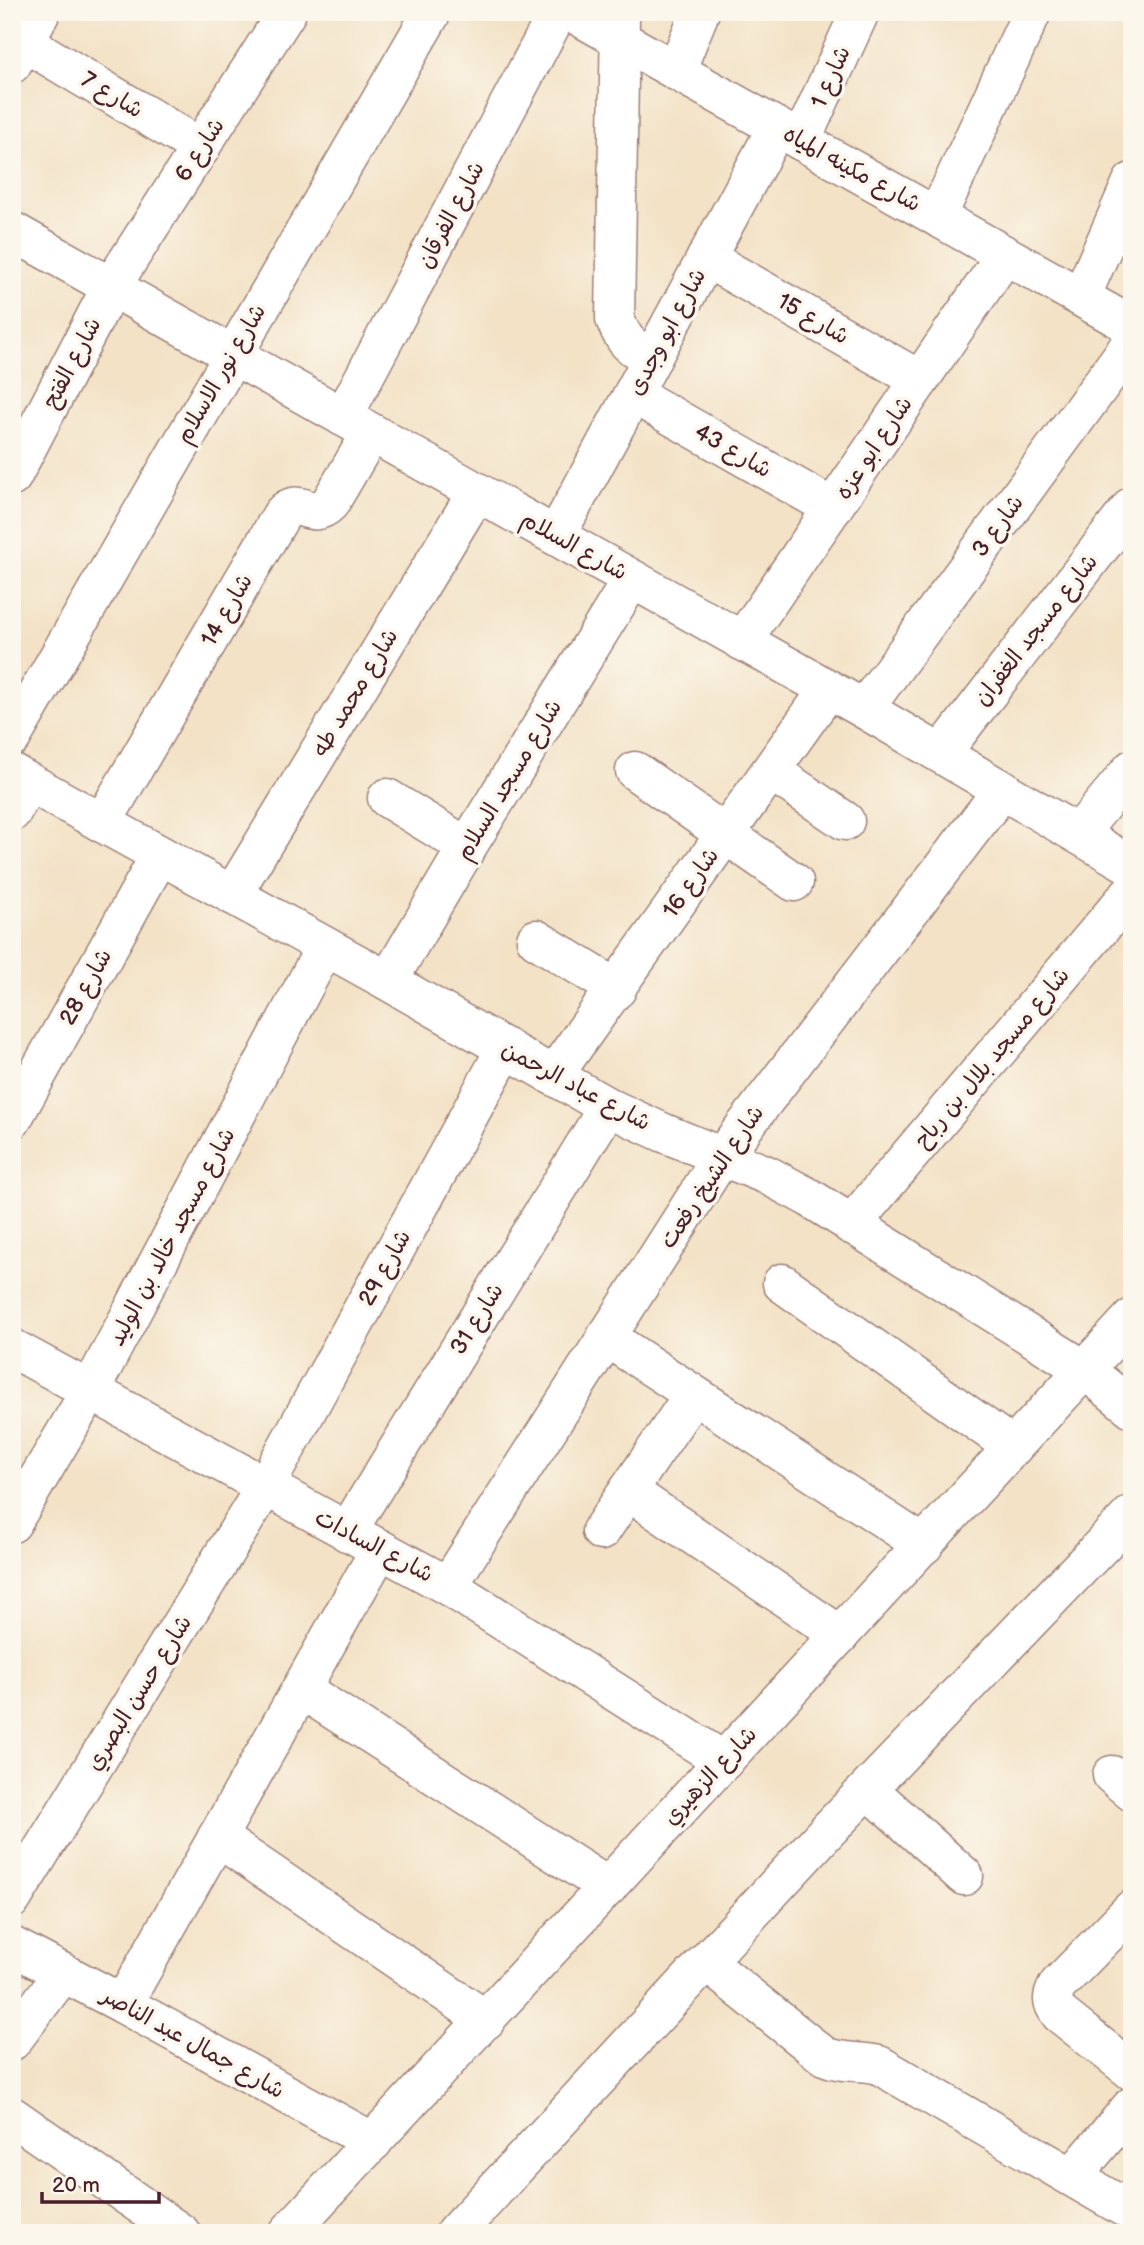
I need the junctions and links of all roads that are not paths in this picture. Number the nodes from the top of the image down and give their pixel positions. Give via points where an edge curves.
1 (432, 12) edge
2 (558, 12) edge
3 (571, 12) edge
4 (700, 12) edge
5 (860, 12) edge
6 (1032, 12) edge
7 (273, 17) edge
8 (620, 26) edge
9 (26, 39) edge
10 (676, 71) junction
11 (789, 134) junction
12 (201, 148) junction
13 (1132, 182) edge
14 (937, 217) junction
15 (13, 233) edge
16 (1005, 255) junction
17 (706, 258) junction
18 (111, 287) junction
19 (1081, 297) junction
20 (1132, 326) edge
21 (1132, 342) edge
22 (232, 355) junction
23 (653, 357) junction
24 (920, 380) junction
25 (633, 394) junction
26 (357, 425) junction
27 (12, 477) edge
28 (477, 492) junction
29 (1132, 506) edge
30 (833, 508) junction
31 (556, 536) junction
32 (632, 579) junction
33 (742, 641) junction
34 (828, 690) junction
35 (864, 709) junction
36 (12, 737) edge
37 (941, 754) junction
38 (1132, 769) edge
39 (635, 771) dead end
40 (771, 771) junction
41 (1003, 789) junction
42 (18, 790) edge
43 (387, 798) dead end
44 (845, 821) dead end
45 (102, 823) junction
46 (726, 834) junction
47 (1078, 834) junction
48 (467, 847) junction
49 (160, 855) junction
50 (1132, 866) edge
51 (794, 882) dead end
52 (1132, 891) edge
53 (232, 895) junction
54 (536, 939) dead end
55 (325, 947) junction
56 (388, 981) junction
57 (617, 989) junction
58 (506, 1048) junction
59 (553, 1076) junction
60 (608, 1107) junction
61 (12, 1120) edge
62 (722, 1156) junction
63 (851, 1225) junction
64 (782, 1283) dead end
65 (1132, 1318) edge
66 (606, 1337) junction
67 (12, 1348) edge
68 (1085, 1370) junction
69 (90, 1391) junction
70 (693, 1395) junction
71 (1132, 1408) edge
72 (1013, 1447) junction
73 (265, 1487) junction
74 (628, 1491) junction
75 (12, 1524) edge
76 (1127, 1526) edge
77 (601, 1531) dead end
78 (363, 1540) junction
79 (923, 1545) junction
80 (448, 1586) junction
81 (840, 1635) junction
82 (301, 1689) junction
83 (724, 1761) junction
84 (867, 1789) junction
85 (217, 1837) junction
86 (964, 1876) dead end
87 (608, 1887) junction
88 (12, 1899) edge
89 (1132, 1909) edge
90 (12, 1946) edge
91 (706, 1962) junction
92 (63, 1973) junction
93 (123, 2004) junction
94 (486, 2020) junction
95 (12, 2041) edge
96 (1132, 2071) edge
97 (1132, 2106) edge
98 (12, 2116) edge
99 (373, 2142) junction
100 (1072, 2177) junction
101 (1132, 2212) edge
102 (181, 2233) edge
103 (288, 2233) edge
104 (455, 2233) edge

1 - 22 street, شارع نور الاسلام
2 - 26 street, شارع الفرقان
3 - 8 street, شارع مكينه المياه
4 - 10 street
5 - 11 street, شارع 1
6 - 14 street
7 - 12 street, شارع 6
8 - 10 street, شارع مكينه المياه
8 - 23 street via 615,319 622,337
9 - 12 street, شارع 7
10 - 11 street, شارع مكينه المياه
11 - 14 street, شارع مكينه المياه
11 - 17 street, شارع ابو وجدى
12 - 18 street, شارع 6
13 - 19 street
14 - 16 street, شارع مكينه المياه
15 - 18 street, شارع السلام
16 - 19 street, شارع مكينه المياه
16 - 24 street, شارع ابو عزه
17 - 23 street, شارع ابو وجدى
17 - 24 street, شارع 15
18 - 22 street, شارع السلام
18 - 27 street, شارع الفتح
19 - 20 street, شارع مكينه المياه
21 - 35 street, شارع 3
22 - 26 street, شارع السلام
22 - 36 street, شارع نور الاسلام
23 - 25 street, شارع ابو وجدى
24 - 30 street, شارع ابو عزه
25 - 30 street, شارع 43
25 - 31 street, شارع ابو وجدى
26 - 28 street, شارع السلام
26 - 45 street, شارع 14 via 330,503 314,512 293,506 282,514
28 - 31 street, شارع السلام
28 - 53 street, شارع محمد طه
29 - 37 street, شارع مسجد الغفران
30 - 33 street, شارع ابو عزه
31 - 32 street, شارع السلام
32 - 33 street, شارع السلام
32 - 48 street, شارع مسجد السلام
33 - 34 street, شارع السلام
34 - 35 street, شارع السلام
34 - 40 street, شارع 16
35 - 37 street, شارع السلام
37 - 41 street, شارع السلام
38 - 47 street
39 - 46 street
40 - 44 street
40 - 46 street, شارع 16
41 - 47 street, شارع السلام
41 - 62 street, شارع الشيخ رفعت
42 - 45 street, شارع عباد الرحمن
43 - 48 street
45 - 49 street, شارع عباد الرحمن
46 - 51 street
46 - 57 street, شارع 16
47 - 50 street, شارع السلام
48 - 56 street, شارع مسجد السلام
49 - 53 street, شارع عباد الرحمن
49 - 61 street, شارع 28
52 - 63 street, شارع مسجد بلال بن رباح
53 - 55 street, شارع عباد الرحمن
54 - 57 street
55 - 56 street, شارع عباد الرحمن
55 - 69 street, شارع مسجد خالد بن الوليد
56 - 58 street, شارع عباد الرحمن
57 - 59 street, شارع 16
58 - 59 street, شارع عباد الرحمن
58 - 73 street, شارع 29
59 - 60 street, شارع عباد الرحمن
60 - 62 street, شارع عباد الرحمن
60 - 78 street, شارع 31
62 - 63 street, شارع عباد الرحمن via 810,1198
62 - 66 street, شارع الشيخ رفعت
63 - 68 street, شارع عباد الرحمن
64 - 72 street
65 - 68 street, شارع الزهيري
66 - 70 street
66 - 80 street, شارع الشيخ رفعت
67 - 69 street, شارع السادات
68 - 71 street, شارع عباد الرحمن
68 - 72 street, شارع الزهيري
69 - 73 street, شارع السادات
69 - 75 street, شارع مسجد خالد بن الوليد
70 - 74 street
70 - 79 street
72 - 79 street, شارع الزهيري
73 - 78 street, شارع السادات
73 - 88 street, شارع حسن البصري
74 - 77 street
74 - 81 street
76 - 84 street
78 - 80 street, شارع السادات
78 - 82 street, شارع 31
79 - 81 street, شارع الزهيري
80 - 83 street, شارع السادات
81 - 83 street, شارع الزهيري
82 - 85 street, شارع 31
82 - 87 street
83 - 87 street, شارع الزهيري
84 - 86 street
84 - 91 street
85 - 93 street, شارع 31
85 - 94 street
87 - 94 street, شارع الزهيري
89 - 96 street via 1052,1995 1060,2014
90 - 92 street, شارع جمال عبد الناصر
91 - 100 street via 824,2056 837,2062 879,2065
91 - 104 street
92 - 93 street, شارع جمال عبد الناصر
92 - 95 street
93 - 99 street, شارع جمال عبد الناصر
94 - 99 street, شارع الزهيري
97 - 100 street
98 - 102 street
99 - 103 street, شارع الزهيري
100 - 101 street

